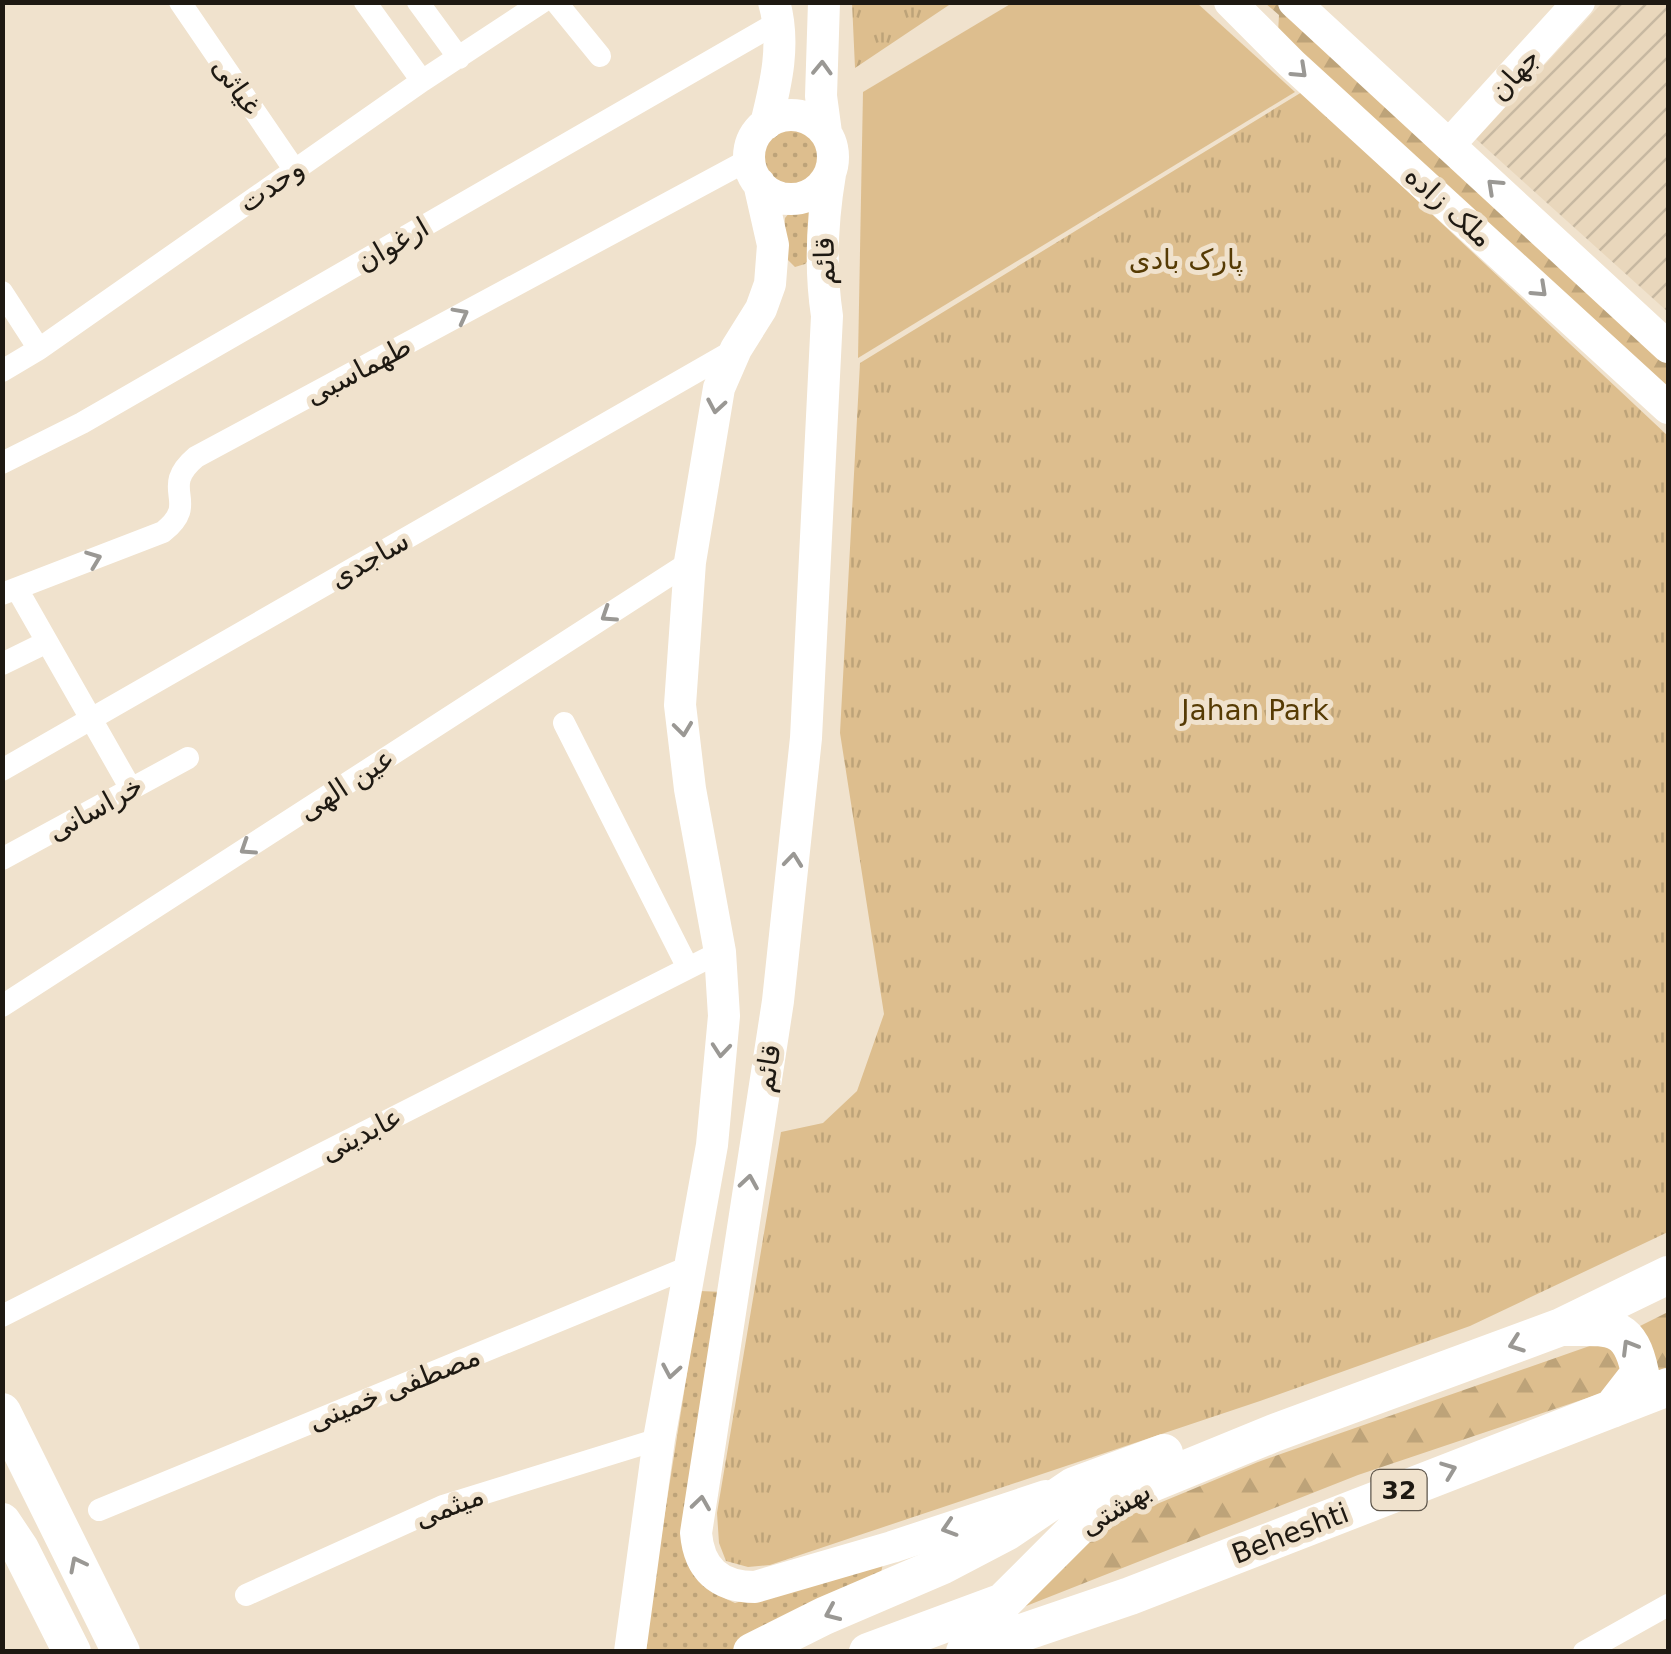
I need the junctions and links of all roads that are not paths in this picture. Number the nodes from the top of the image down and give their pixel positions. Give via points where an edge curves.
1 (180, 2) edge
2 (365, 2) edge
3 (418, 2) edge
4 (542, 2) edge
5 (556, 2) edge
6 (824, 2) edge
7 (1230, 2) edge
8 (1294, 2) edge
9 (1579, 2) edge
10 (777, 12) edge
11 (600, 56) dead end
12 (459, 58) junction
13 (422, 81) junction
14 (766, 124) junction
15 (826, 134) junction
16 (1449, 144) junction
17 (294, 169) junction
18 (754, 171) junction
19 (830, 174) junction
20 (770, 284) junction
21 (823, 289) junction
22 (2, 292) edge
23 (1668, 347) edge
24 (736, 348) junction
25 (39, 350) junction
26 (2, 371) edge
27 (1668, 408) edge
28 (2, 462) edge
29 (690, 562) junction
30 (10, 591) edge
31 (47, 642) junction
32 (2, 664) edge
33 (92, 719) junction
34 (564, 722) dead end
35 (188, 758) dead end
36 (2, 770) edge
37 (131, 789) junction
38 (2, 859) edge
39 (720, 952) junction
40 (688, 968) junction
41 (2, 1006) edge
42 (688, 1267) junction
43 (736, 1267) junction
44 (1668, 1275) edge
45 (2, 1316) edge
46 (1561, 1327) junction
47 (1668, 1387) edge
48 (1610, 1411) junction
49 (2, 1412) edge
50 (1274, 1433) junction
51 (660, 1440) junction
52 (2, 1442) edge
53 (1074, 1486) junction
54 (48, 1502) junction
55 (98, 1510) dead end
56 (8, 1543) edge
57 (246, 1594) dead end
58 (1130, 1596) junction
59 (1668, 1606) edge
60 (72, 1652) edge
61 (121, 1652) edge
62 (630, 1652) edge
63 (752, 1652) edge
64 (868, 1652) edge
65 (965, 1652) edge
66 (1009, 1652) edge
67 (1584, 1652) edge

1 - 17 street, غیاثی
2 - 13 street
3 - 12 street
4 - 12 street, وحدت
5 - 11 street
15 -> 6 main road
7 -> 27 main road, ملک زاده
8 - 16 main road, ملک زاده
9 - 16 main road, جهان
10 - 14 main road via 776,83
10 - 28 street, ارغوان via 82,422
12 - 13 street, وحدت
13 - 17 street, وحدت
14 - 15 main road via 791,115 817,123
14 - 18 main road via 751,145
15 - 19 main road
23 -> 16 main road, ملک زاده
17 - 25 street, وحدت
18 - 19 main road via 770,192 797,198
18 - 20 main road, قائم via 772,244
30 -> 18 street, طهماسبی via 163,532 182,507 181,470 196,457
19 - 21 main road, قائم
20 - 21 main road
20 - 24 main road, قائم
43 -> 21 main road, قائم via 778,1001 806,738 827,316
22 - 25 street
24 -> 29 main road, قائم via 719,388
24 - 33 street, ساجدی
25 - 26 street, وحدت
29 -> 39 main road, قائم via 680,705
29 -> 41 street, عین الهی
30 - 31 street
31 - 32 street
31 - 33 street
33 - 36 street, ساجدی
33 - 37 street
34 - 40 street
35 - 37 street, خراسانی
37 - 38 street, خراسانی
39 - 40 street, عابدینی
39 -> 42 main road, قائم via 724,1016 712,1145
40 - 45 street, عابدینی
42 - 43 main road
42 -> 51 main road, قائم
42 - 55 street, مصطفی خمینی
53 -> 43 main road, قائم via 755,1587 719,1580 698,1552 696,1533
44 - 46 main road
48 -> 46 main road via 1640,1373 1636,1351 1610,1327
46 -> 50 main road
47 - 48 main road, Beheshti / 32
58 -> 48 main road, Beheshti / 32
49 - 54 main road
50 - 53 main road via 1210,1438
50 - 64 main road via 1106,1506 1002,1602
51 - 57 street, میثمی via 443,1506
51 - 62 main road, قائم
52 - 54 main road
53 -> 63 main road via 943,1565
61 -> 54 main road
56 - 60 main road
58 - 65 main road, Beheshti / 32
58 - 66 main road
59 - 67 street

